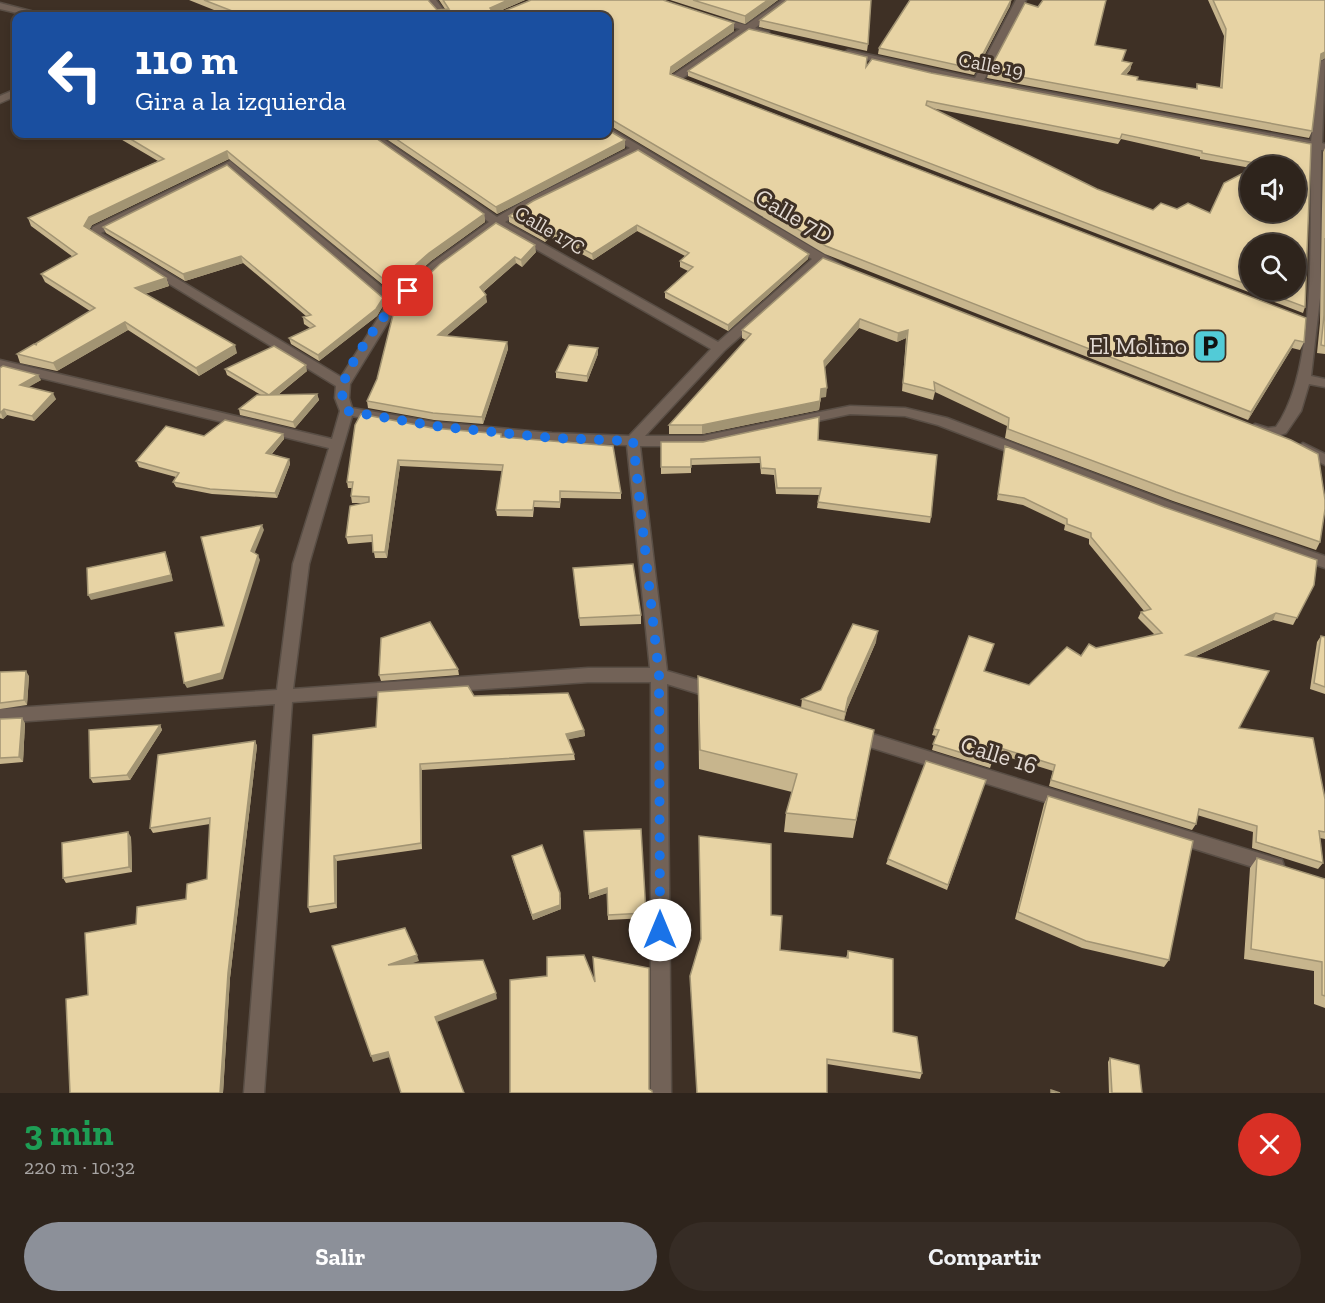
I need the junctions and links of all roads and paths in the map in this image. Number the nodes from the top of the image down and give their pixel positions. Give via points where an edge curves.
1 (430, 0) edge
2 (788, 0) edge
3 (1021, 0) edge
4 (0, 6) edge
5 (23, 12) edge
6 (440, 12) edge
7 (705, 16) edge
8 (746, 29) junction
9 (781, 37) edge
10 (838, 51) edge
11 (1325, 62) edge
12 (682, 80) edge
13 (978, 81) junction
14 (612, 133) edge
15 (376, 138) edge
16 (1321, 146) edge
17 (637, 149) junction
18 (497, 222) junction
19 (820, 259) junction
20 (854, 272) edge
21 (394, 303) junction
22 (718, 348) junction
23 (0, 364) edge
24 (1306, 380) junction
25 (1325, 383) edge
26 (343, 384) junction
27 (347, 411) junction
28 (1239, 424) edge
29 (1273, 434) junction
30 (633, 441) junction
31 (337, 445) junction
32 (1325, 460) edge
33 (1325, 562) edge
34 (659, 675) junction
35 (284, 696) junction
36 (738, 699) edge
37 (0, 716) edge
38 (840, 731) edge
39 (1291, 871) edge
40 (255, 1093) edge
41 (661, 1093) edge

1 - 6 street
2 - 8 street
3 - 13 street
4 - 5 street
7 - 8 street
8 - 9 street
8 - 12 street
10 - 13 street, Calle 19
11 - 16 street
13 - 16 street, Calle 19
14 - 17 street, Calle 7D
15 - 18 street, Calle 17C
16 - 24 street
17 - 18 street
17 - 19 street, Calle 7D
18 - 21 street via 436,266
18 - 22 street, Calle 17C
19 - 20 street, Calle 7D
19 - 22 street
21 - 26 street
21 - 26 street via 230,164 97,229 95,234
22 - 30 street
23 - 31 street
24 - 25 street
24 - 29 street via 1289,421
26 - 27 street via 342,398
27 - 30 street via 434,426 552,438
27 - 31 street
28 - 29 street
29 - 32 street
30 - 33 street via 702,441 850,410 905,412 942,421
30 - 34 street
31 - 35 street via 301,564
34 - 35 street via 588,675
34 - 36 street
34 - 41 street
35 - 37 street
35 - 40 street
38 - 39 street, Calle 16

